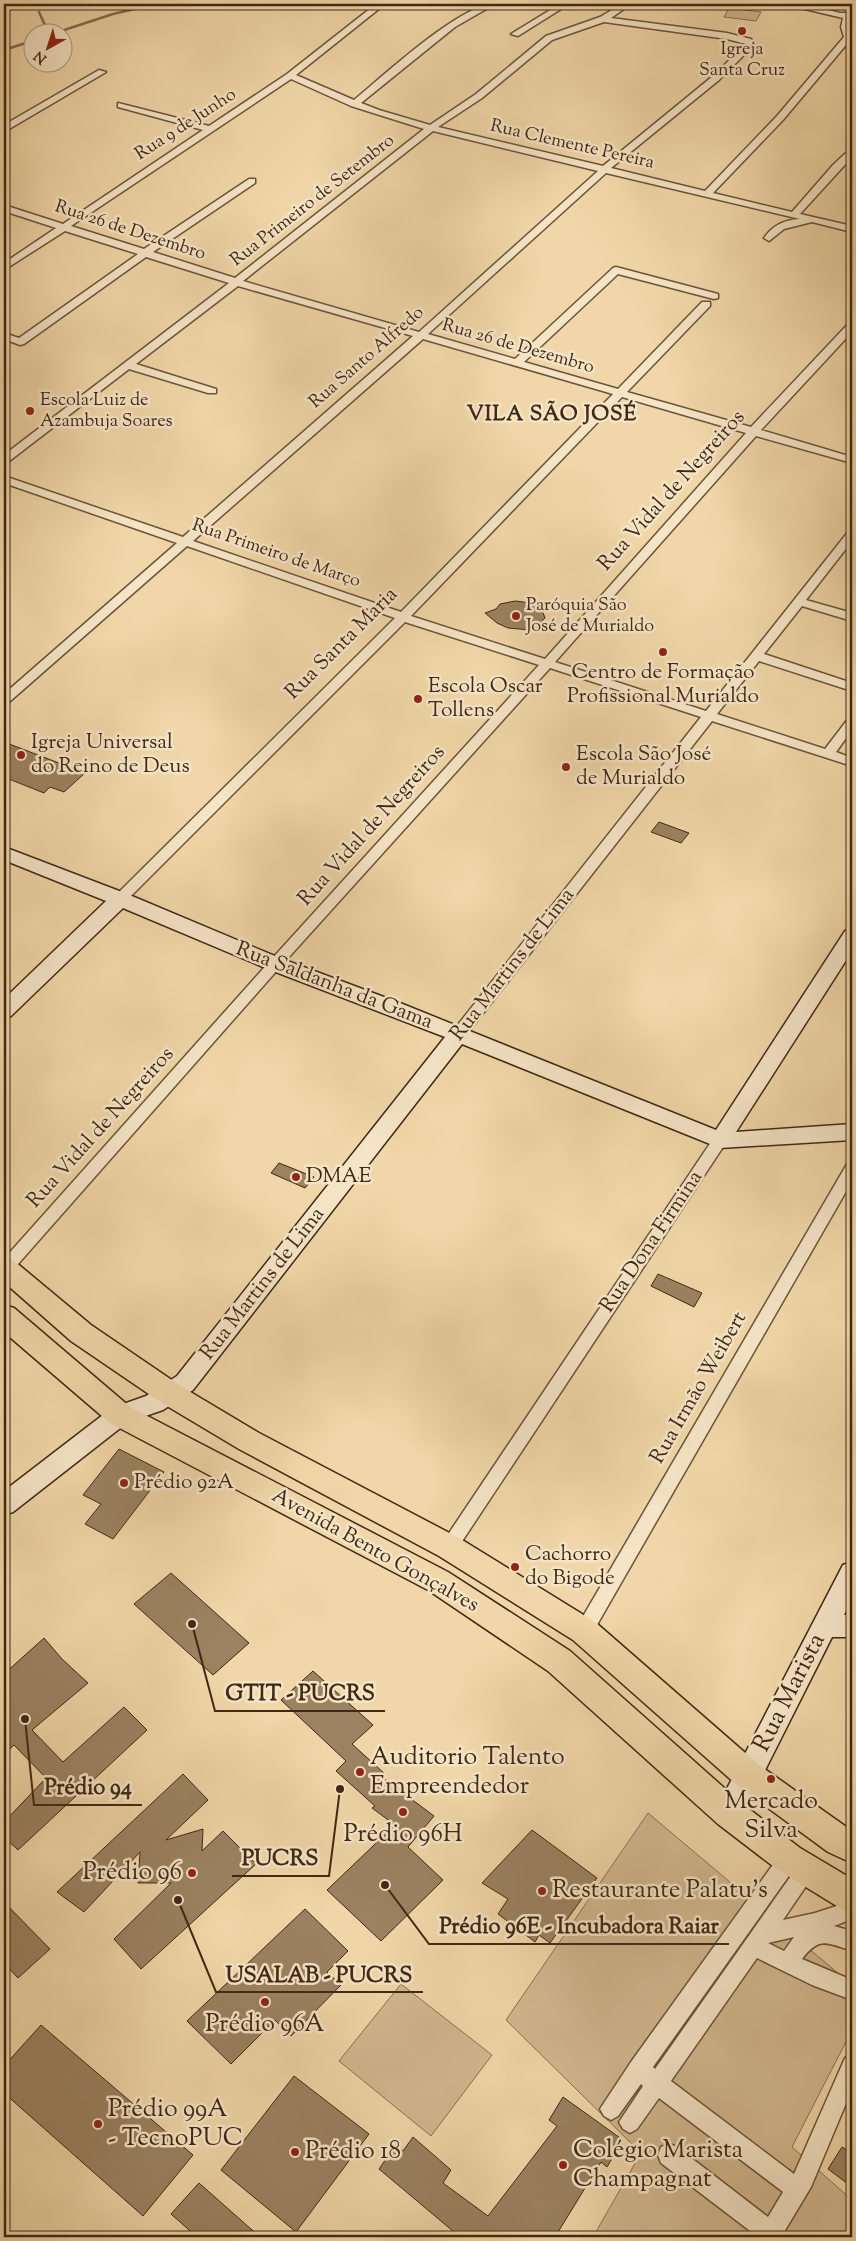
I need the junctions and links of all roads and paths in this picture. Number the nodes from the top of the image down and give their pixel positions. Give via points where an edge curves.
1 (491, 4) edge
2 (565, 4) edge
3 (627, 4) edge
4 (795, 4) edge
5 (376, 5) edge
6 (851, 13) edge
7 (603, 19) junction
8 (515, 34) dead end
9 (102, 72) dead end
10 (290, 76) junction
11 (354, 104) junction
12 (121, 105) dead end
13 (431, 128) junction
14 (4, 129) edge
15 (210, 129) junction
16 (852, 152) edge
17 (604, 169) junction
18 (252, 181) dead end
19 (707, 194) junction
20 (4, 208) edge
21 (794, 215) junction
22 (822, 222) junction
23 (63, 226) junction
24 (852, 229) edge
25 (769, 238) dead end
26 (144, 253) junction
27 (4, 266) edge
28 (236, 282) junction
29 (852, 326) edge
30 (4, 336) edge
31 (420, 336) junction
32 (516, 364) junction
33 (128, 365) junction
34 (212, 391) dead end
35 (617, 394) junction
36 (753, 432) junction
37 (4, 460) edge
38 (852, 460) edge
39 (4, 478) edge
40 (852, 534) edge
41 (184, 541) junction
42 (798, 601) junction
43 (403, 617) junction
44 (852, 617) edge
45 (756, 656) junction
46 (548, 664) junction
47 (852, 687) edge
48 (4, 700) edge
49 (710, 716) junction
50 (852, 722) edge
51 (828, 754) junction
52 (852, 762) edge
53 (4, 853) edge
54 (120, 899) junction
55 (852, 936) edge
56 (276, 964) junction
57 (4, 1011) edge
58 (458, 1035) junction
59 (852, 1132) edge
60 (720, 1140) junction
61 (852, 1168) edge
62 (4, 1267) edge
63 (4, 1316) edge
64 (172, 1394) junction
65 (120, 1415) junction
66 (4, 1504) edge
67 (449, 1547) junction
68 (852, 1573) edge
69 (824, 1626) junction
70 (852, 1626) edge
71 (584, 1631) junction
72 (748, 1775) junction
73 (729, 1813) junction
74 (852, 1848) edge
75 (798, 1865) junction
76 (852, 1897) edge
77 (753, 1908) junction
78 (852, 1910) edge
79 (762, 1934) junction
80 (852, 1941) edge
81 (787, 1963) junction
82 (852, 1990) edge
83 (852, 2065) edge
84 (638, 2069) junction
85 (657, 2083) junction
86 (611, 2109) dead end
87 (630, 2122) dead end
88 (669, 2156) dead end
89 (797, 2189) junction
90 (770, 2235) edge

1 - 11 street via 452,25
2 - 8 street
3 - 7 street, Rua Primeiro de Setembro
4 - 6 street via 840,16
5 - 10 street, Rua 9 de Junho
6 - 19 street via 844,28 848,37 833,56 749,155
7 - 13 street, Rua Primeiro de Setembro via 549,38 479,96
7 - 17 street, Rua Santo Alfredo via 727,36 750,44 716,78
9 - 14 street
10 - 11 street, Rua Clemente Pereira
10 - 15 street, Rua 9 de Junho
11 - 13 street, Rua Clemente Pereira
12 - 15 street
13 - 17 street, Rua Clemente Pereira
13 - 28 street, Rua Primeiro de Setembro
15 - 23 street, Rua 9 de Junho
16 - 21 street
17 - 19 street, Rua Clemente Pereira
17 - 31 street, Rua Santo Alfredo
18 - 26 street
19 - 21 street, Rua Clemente Pereira
20 - 23 street, Rua 26 de Dezembro
21 - 22 street, Rua Clemente Pereira
22 - 24 street, Rua Clemente Pereira
22 - 25 street via 782,225
23 - 26 street, Rua 26 de Dezembro
23 - 27 street, Rua 9 de Junho
26 - 28 street, Rua 26 de Dezembro
26 - 30 street via 20,342
28 - 31 street, Rua 26 de Dezembro
28 - 33 street, Rua Primeiro de Setembro
29 - 36 street, Rua Vidal de Negreiros
31 - 32 street, Rua 26 de Dezembro
31 - 41 street, Rua Santo Alfredo
32 - 35 street, Rua 26 de Dezembro
32 - 35 street, Rua Santa Maria via 616,270 710,300
33 - 34 street
33 - 37 street, Rua Primeiro de Setembro
35 - 36 street, Rua 26 de Dezembro
35 - 43 street, Rua Santa Maria
36 - 38 street, Rua 26 de Dezembro
36 - 46 street, Rua Vidal de Negreiros
39 - 41 street, Rua Primeiro de Março
40 - 42 street, Rua Martins de Lima
41 - 43 street, Rua Primeiro de Março
41 - 48 street, Rua Santo Alfredo
42 - 44 street
42 - 45 street, Rua Martins de Lima
43 - 46 street, Rua Primeiro de Março
43 - 54 street, Rua Santa Maria
45 - 47 street
45 - 49 street, Rua Martins de Lima
46 - 49 street, Rua Primeiro de Março
46 - 56 street, Rua Vidal de Negreiros
49 - 51 street, Rua Primeiro de Março
49 - 58 street, Rua Martins de Lima
50 - 51 street
51 - 52 street, Rua Primeiro de Março
53 - 54 street, Rua Saldanha da Gama
54 - 56 street, Rua Saldanha da Gama
54 - 57 street, Rua Santa Maria
55 - 60 street, Rua Dona Firmina
56 - 58 street, Rua Saldanha da Gama
56 - 62 street, Rua Vidal de Negreiros
58 - 60 street, Rua Saldanha da Gama
58 - 64 street, Rua Martins de Lima via 185,1383
59 - 60 street
60 - 67 street, Rua Dona Firmina
61 - 71 street, Rua Irmão Weibert
62 - 64 main road, Avenida Bento Gonçalves via 81,1333
63 - 65 main road, Avenida Bento Gonçalves
64 - 65 street, Rua Martins de Lima
64 - 67 main road, Avenida Bento Gonçalves via 249,1441
65 - 66 street
65 - 73 main road, Avenida Bento Gonçalves via 438,1581 559,1661
67 - 71 main road, Avenida Bento Gonçalves
68 - 69 street, Rua Marista
69 - 70 street
69 - 72 street, Rua Marista
71 - 72 main road, Avenida Bento Gonçalves
72 - 73 street, Rua Marista
72 - 74 main road, Avenida Bento Gonçalves
73 - 75 main road, Avenida Bento Gonçalves
75 - 76 main road, Avenida Bento Gonçalves
75 - 77 street
75 - 79 street
77 - 79 street
77 - 84 street
78 - 79 street via 816,1923
79 - 81 street
79 - 85 street
80 - 81 street via 821,1932 809,1936
81 - 82 street
83 - 89 street
84 - 85 street
84 - 86 street
85 - 87 street
85 - 89 street
88 - 90 street
89 - 90 street

